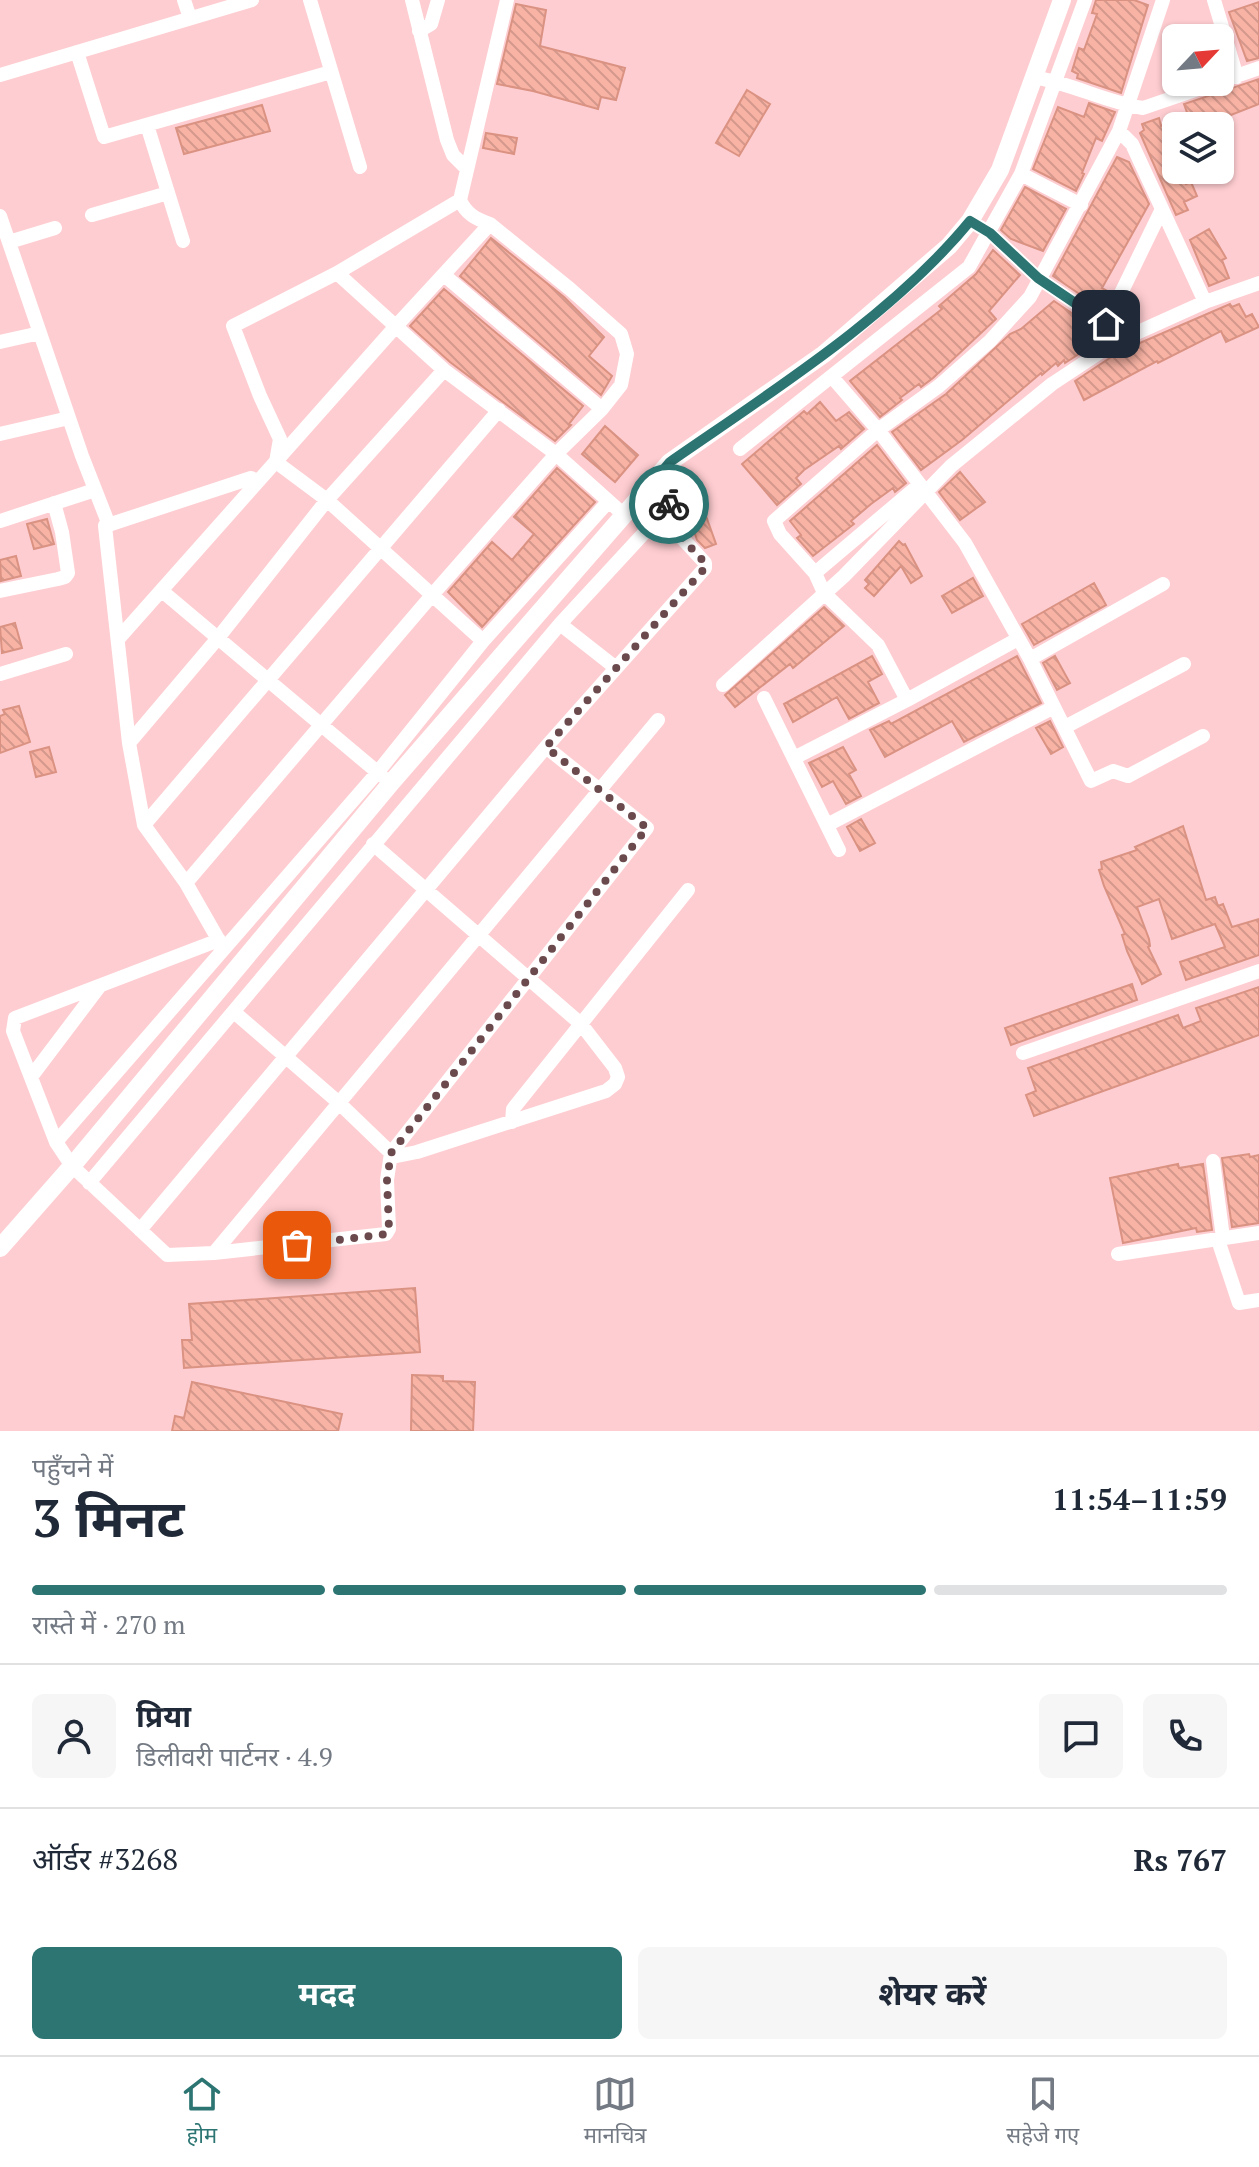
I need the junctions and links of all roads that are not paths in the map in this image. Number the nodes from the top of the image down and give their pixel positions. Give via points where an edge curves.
1 (184, 0) edge
2 (252, 0) edge
3 (310, 0) edge
4 (412, 0) edge
5 (438, 0) edge
6 (507, 0) edge
7 (1062, 0) edge
8 (1085, 0) edge
9 (1163, 0) edge
10 (1214, 0) edge
11 (190, 18) junction
12 (419, 31) junction
13 (77, 52) junction
14 (1259, 68) edge
15 (331, 72) junction
16 (0, 75) edge
17 (1033, 77) junction
18 (1237, 77) junction
19 (1055, 81) junction
20 (1127, 106) junction
21 (147, 125) junction
22 (1119, 131) junction
23 (360, 167) dead end
24 (466, 168) junction
25 (1021, 174) junction
26 (168, 193) junction
27 (460, 200) junction
28 (1081, 205) junction
29 (1161, 211) junction
30 (92, 215) dead end
31 (0, 216) edge
32 (970, 221) junction
33 (490, 224) junction
34 (55, 228) dead end
35 (990, 233) junction
36 (183, 241) dead end
37 (7, 252) edge
38 (337, 273) junction
39 (444, 275) junction
40 (1038, 278) junction
41 (1259, 283) edge
42 (1205, 302) junction
43 (1106, 324) junction
44 (397, 325) junction
45 (40, 333) junction
46 (0, 342) edge
47 (1114, 343) junction
48 (444, 370) junction
49 (832, 377) junction
50 (602, 409) junction
51 (499, 410) junction
52 (69, 418) junction
53 (878, 430) junction
54 (0, 434) edge
55 (740, 449) dead end
56 (556, 454) junction
57 (276, 462) junction
58 (258, 481) junction
59 (652, 484) junction
60 (921, 488) junction
61 (95, 490) junction
62 (327, 500) junction
63 (608, 502) junction
64 (54, 503) junction
65 (623, 514) junction
66 (660, 514) junction
67 (0, 521) edge
68 (109, 525) junction
69 (380, 548) junction
70 (815, 573) junction
71 (1163, 584) dead end
72 (0, 591) edge
73 (162, 591) junction
74 (824, 593) junction
75 (433, 594) junction
76 (560, 624) junction
77 (119, 638) junction
78 (218, 638) junction
79 (1018, 639) junction
80 (483, 641) junction
81 (66, 654) dead end
82 (1030, 659) junction
83 (1184, 664) dead end
84 (616, 668) junction
85 (0, 674) edge
86 (269, 682) junction
87 (723, 685) dead end
88 (764, 698) dead end
89 (907, 700) junction
90 (1054, 707) junction
91 (658, 720) dead end
92 (321, 725) junction
93 (1065, 727) junction
94 (1203, 736) dead end
95 (129, 743) junction
96 (546, 747) junction
97 (794, 758) junction
98 (384, 778) junction
99 (599, 790) junction
100 (144, 825) junction
101 (827, 825) junction
102 (373, 844) junction
103 (839, 850) dead end
104 (186, 883) junction
105 (688, 890) dead end
106 (426, 891) junction
107 (478, 935) junction
108 (221, 943) junction
109 (1259, 971) edge
110 (529, 979) junction
111 (99, 987) junction
112 (234, 1012) junction
113 (581, 1024) junction
114 (1023, 1053) dead end
115 (285, 1056) junction
116 (31, 1077) junction
117 (338, 1102) junction
118 (512, 1122) junction
119 (56, 1142) junction
120 (391, 1153) junction
121 (1213, 1161) dead end
122 (72, 1166) junction
123 (89, 1183) junction
124 (140, 1230) junction
125 (1259, 1233) edge
126 (1223, 1238) junction
127 (0, 1248) edge
128 (214, 1253) junction
129 (1118, 1254) dead end
130 (1259, 1300) edge

1 - 11 street
2 - 11 street
3 - 15 street
4 - 12 street
5 - 12 street via 431,24
6 - 24 street
7 - 17 street
8 - 19 street
9 - 20 street
10 - 18 street
11 - 13 street
12 - 24 street via 447,140
13 - 16 street
13 - 21 street via 104,137
14 - 18 street
15 - 21 street
15 - 23 street
17 - 19 street
17 - 32 street via 1000,170
18 - 20 street via 1156,105
19 - 20 street
19 - 25 street
20 - 22 street
21 - 26 street
22 - 28 street
22 - 29 street via 1132,144
24 - 27 street
25 - 28 street
25 - 35 street
26 - 30 street
26 - 36 street
27 - 33 street via 464,210
27 - 38 street
28 - 40 street
29 - 42 street
29 - 43 street
31 - 37 street
32 - 35 street
32 - 59 street via 910,283 824,354 670,462
33 - 39 street
33 - 50 street via 621,334 625,373
34 - 37 street
35 - 40 street
35 - 49 street via 969,267
37 - 45 street
38 - 44 street
38 - 57 street via 233,326 280,439
39 - 44 street
39 - 50 street
40 - 43 street
40 - 53 street via 1030,297 990,341
41 - 42 street
42 - 47 street
43 - 47 street
44 - 48 street
44 - 57 street
45 - 46 street
45 - 52 street
47 - 60 street via 1052,384
48 - 51 street
48 - 62 street
49 - 53 street
49 - 55 street
50 - 56 street
51 - 56 street
51 - 69 street
52 - 54 street
52 - 61 street
53 - 60 street
53 - 70 street via 774,521
56 - 63 street
56 - 75 street
57 - 58 street
57 - 62 street
58 - 68 street via 251,478
58 - 73 street
59 - 65 street
59 - 66 street via 670,497
60 - 70 street
60 - 74 street
60 - 79 street via 965,543
61 - 64 street
61 - 68 street
62 - 69 street
62 - 78 street
63 - 65 street
63 - 80 street
64 - 67 street
64 - 72 street via 68,573
65 - 98 street
66 - 76 street
66 - 84 street via 705,568
68 - 77 street via 105,526
69 - 75 street
69 - 86 street
70 - 74 street
71 - 82 street
73 - 77 street
73 - 78 street
74 - 87 street
74 - 89 street via 878,645
75 - 80 street
75 - 92 street
76 - 84 street
76 - 102 street
77 - 95 street
78 - 86 street
78 - 95 street
79 - 82 street
79 - 89 street
80 - 98 street
81 - 85 street
82 - 90 street
83 - 93 street
84 - 96 street
86 - 92 street
86 - 100 street
88 - 97 street
89 - 97 street
90 - 93 street
90 - 101 street
91 - 99 street
92 - 98 street
92 - 104 street
93 - 94 street via 1091,781 1113,771 1128,776
95 - 100 street
96 - 99 street
96 - 106 street
97 - 101 street
98 - 108 street
98 - 122 street
99 - 107 street
99 - 110 street via 647,828
100 - 104 street
101 - 103 street
102 - 106 street
102 - 112 street
104 - 108 street
105 - 113 street
106 - 107 street
106 - 115 street
107 - 110 street
107 - 117 street
108 - 111 street
108 - 119 street
109 - 114 street
110 - 113 street
110 - 120 street
111 - 116 street
111 - 116 street via 15,1018 13,1031
112 - 115 street
112 - 123 street
113 - 118 street via 513,1109
113 - 118 street via 615,1068 615,1084
115 - 117 street
115 - 124 street
116 - 119 street
117 - 120 street
117 - 128 street
118 - 120 street via 417,1152
119 - 122 street
120 - 128 street via 386,1234
121 - 126 street
122 - 123 street
122 - 127 street
123 - 124 street
124 - 128 street via 167,1255
125 - 126 street
126 - 129 street
126 - 130 street via 1219,1243 1239,1303

